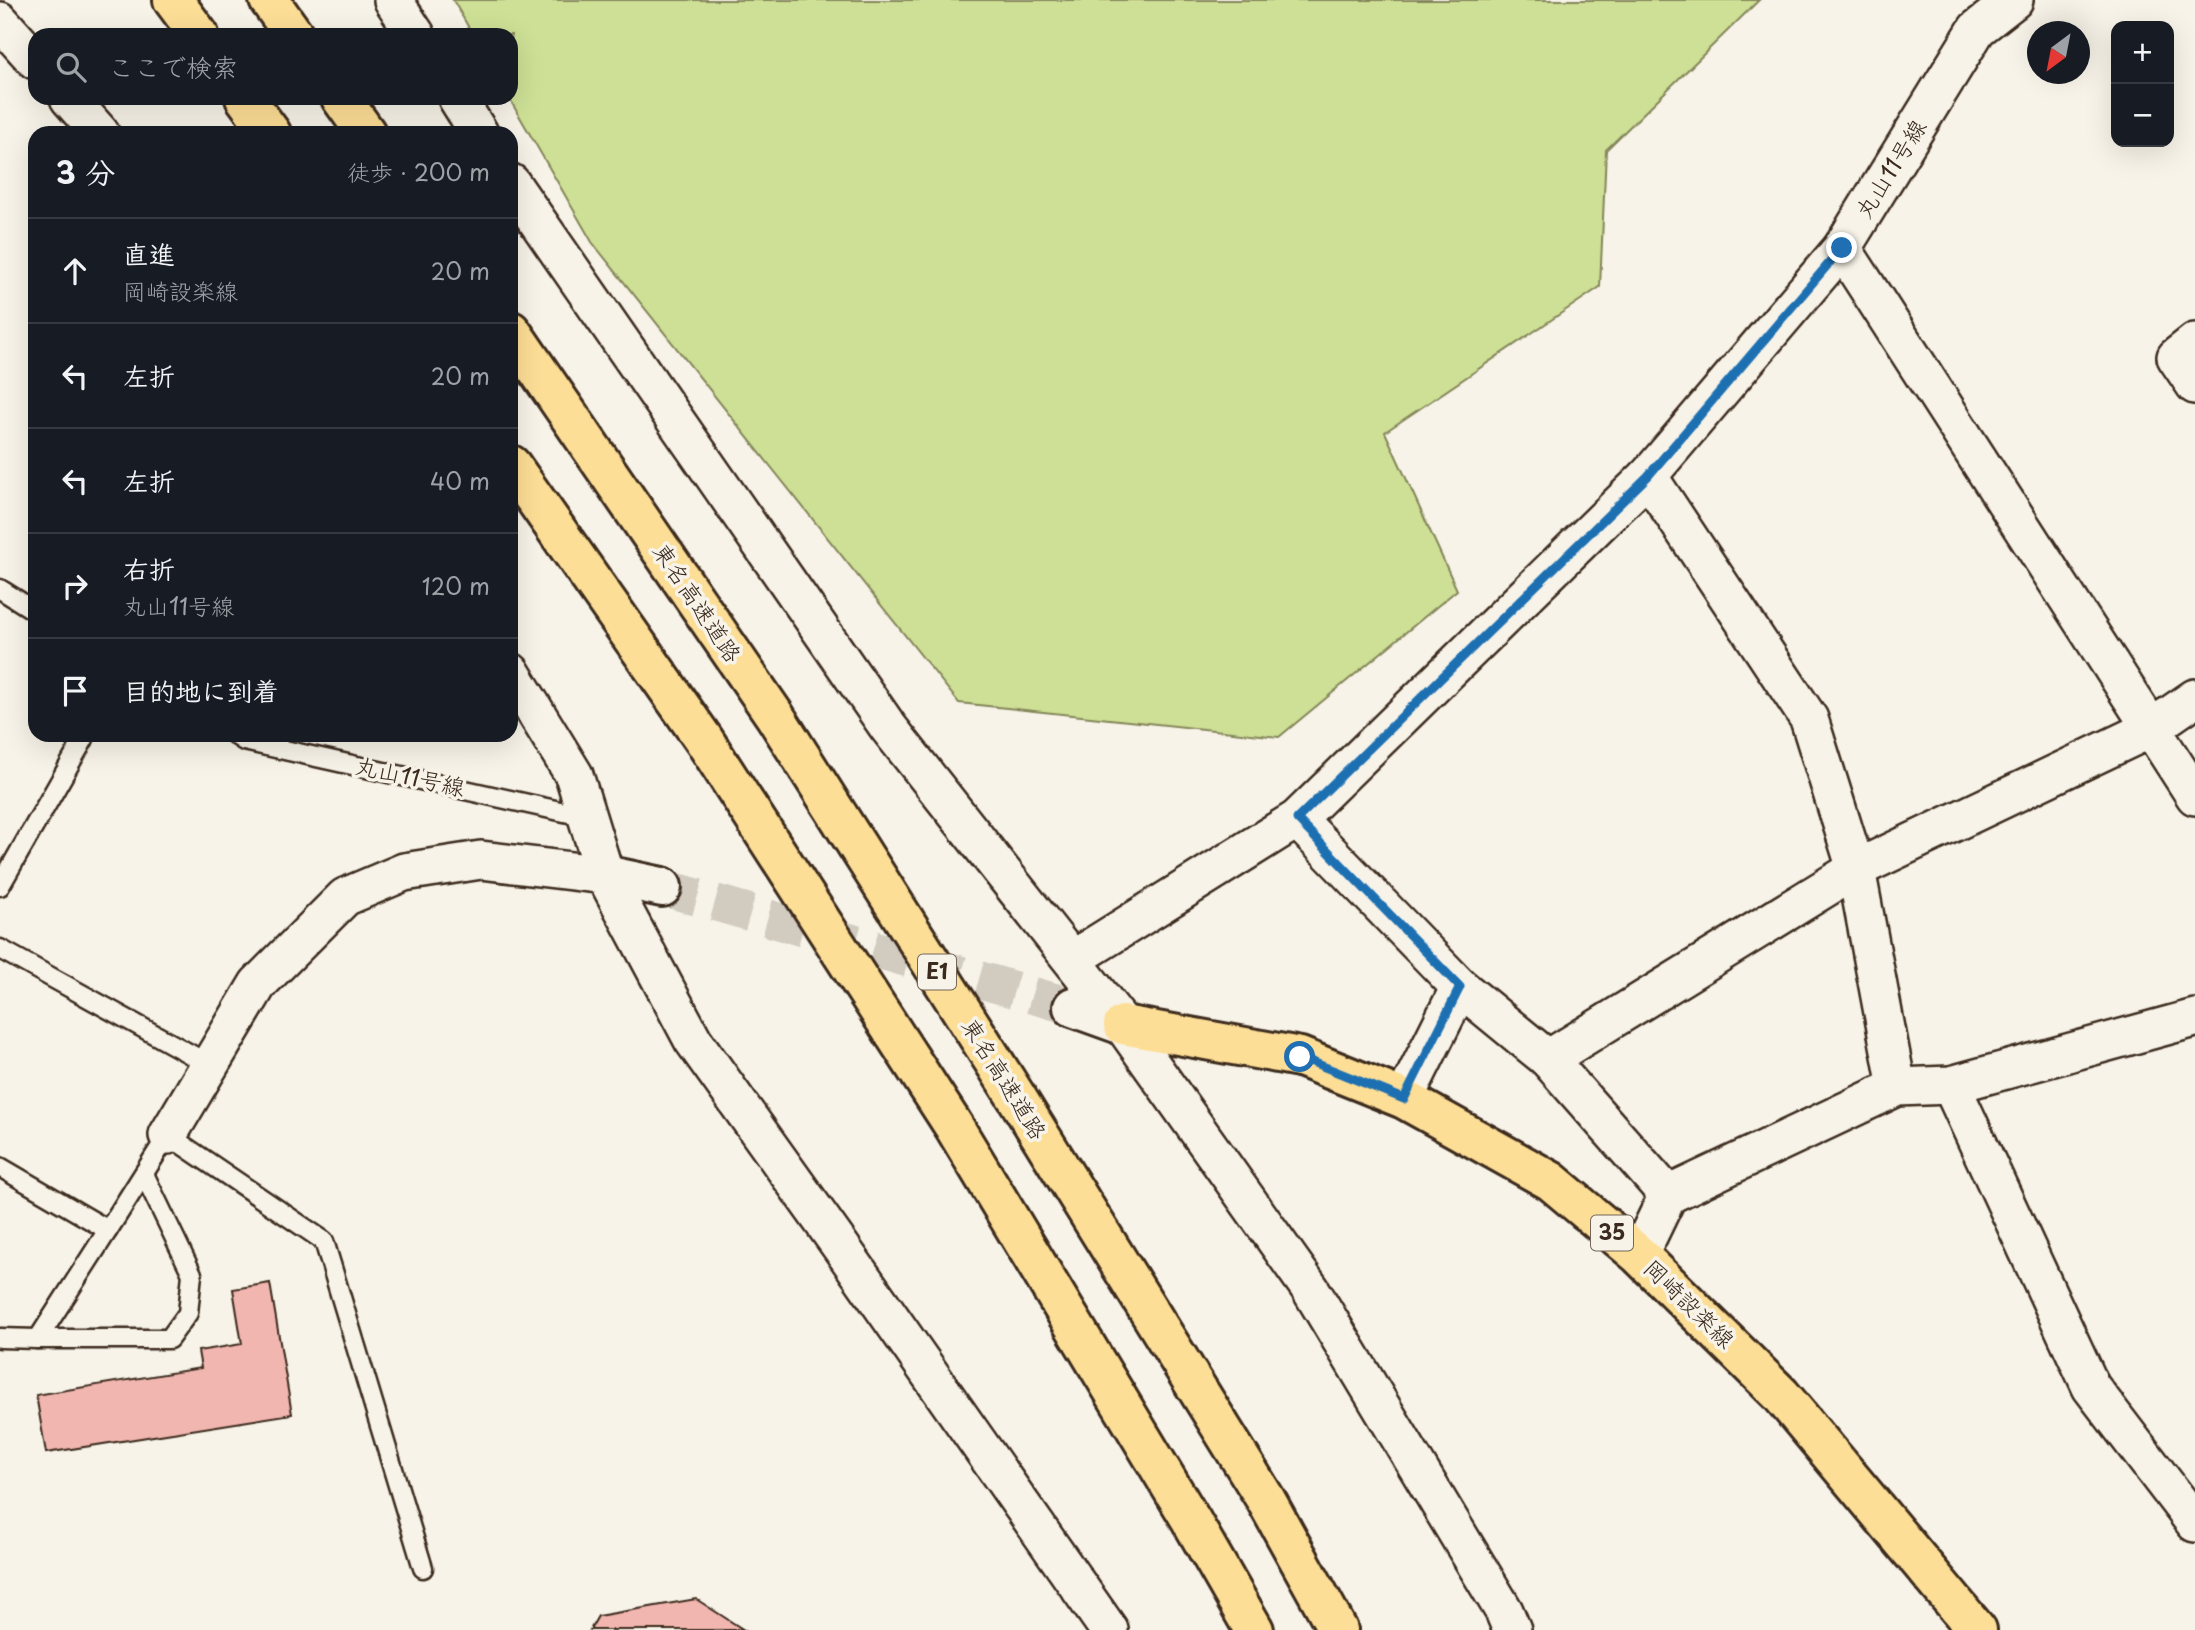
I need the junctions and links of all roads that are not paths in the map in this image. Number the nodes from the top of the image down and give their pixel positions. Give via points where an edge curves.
1 (173, 0) edge
2 (269, 0) edge
3 (393, 0) edge
4 (2014, 0) edge
5 (0, 21) edge
6 (194, 28) edge
7 (289, 28) edge
8 (411, 28) edge
9 (28, 52) edge
10 (75, 105) edge
11 (250, 105) edge
12 (346, 105) edge
13 (461, 105) edge
14 (94, 126) edge
15 (266, 126) edge
16 (361, 126) edge
17 (475, 126) edge
18 (518, 193) edge
19 (1842, 248) junction
20 (518, 341) edge
21 (2195, 342) edge
22 (2195, 385) edge
23 (518, 475) edge
24 (1648, 476) junction
25 (0, 589) edge
26 (28, 607) edge
27 (518, 684) edge
28 (2195, 698) edge
29 (2150, 729) junction
30 (82, 742) edge
31 (249, 742) edge
32 (2195, 796) edge
33 (587, 817) junction
34 (1297, 819) junction
35 (1856, 869) junction
36 (605, 876) junction
37 (0, 886) edge
38 (662, 887) tunnel mouth
39 (0, 949) edge
40 (1073, 959) junction
41 (1460, 987) junction
42 (1073, 1007) tunnel mouth
43 (2195, 1018) edge
44 (1123, 1025) junction
45 (1548, 1059) junction
46 (210, 1065) junction
47 (1951, 1085) junction
48 (1897, 1087) junction
49 (1404, 1099) junction
50 (168, 1135) junction
51 (0, 1167) edge
52 (144, 1174) junction
53 (1668, 1195) junction
54 (108, 1230) junction
55 (1639, 1255) junction
56 (0, 1338) edge
57 (38, 1339) junction
58 (2195, 1523) edge
59 (423, 1568) dead end
60 (1109, 1630) edge
61 (1254, 1630) edge
62 (1338, 1630) edge
63 (1512, 1630) edge
64 (1977, 1630) edge

1 - 6 main road
2 - 7 main road
3 - 8 street
4 - 19 street, 丸山11号線 via 1977,29
5 - 9 street
10 - 14 street
11 - 15 main road
12 - 16 main road
13 - 17 street
18 - 40 street via 888,727
19 - 24 street, 丸山11号線
19 - 29 street
20 - 62 main road, 東名高速道路 / E1 via 775,716 1266,1500
21 - 22 street via 2176,357
23 - 61 main road via 704,740 953,1125
24 - 34 street, 丸山11号線
24 - 35 street via 1809,719
25 - 26 lane
27 - 33 street via 574,775
28 - 29 street
29 - 32 street
29 - 35 street
30 - 37 lane
31 - 33 lane, 丸山11号線
33 - 36 street
34 - 40 street, 丸山11号線
34 - 41 street
35 - 45 street
35 - 48 street
36 - 38 street
36 - 46 street via 481,860 404,872 345,897 258,984
36 - 60 street via 693,1041
39 - 46 lane
40 - 44 street
41 - 45 street
41 - 49 street
42 - 44 street
43 - 47 street
44 - 49 main road, 岡崎設楽線 / 35 via 1300,1057
44 - 63 street via 1311,1290
45 - 53 street
46 - 50 street
47 - 48 street
47 - 58 street via 2091,1387
48 - 53 street
49 - 55 main road, 岡崎設楽線 / 35 via 1551,1181
50 - 52 lane
50 - 59 lane via 324,1241
51 - 54 lane
52 - 54 lane
52 - 57 lane via 192,1274 188,1313 169,1339
53 - 55 street
54 - 57 lane
55 - 64 main road, 岡崎設楽線 / 35 via 1781,1395
56 - 57 lane

